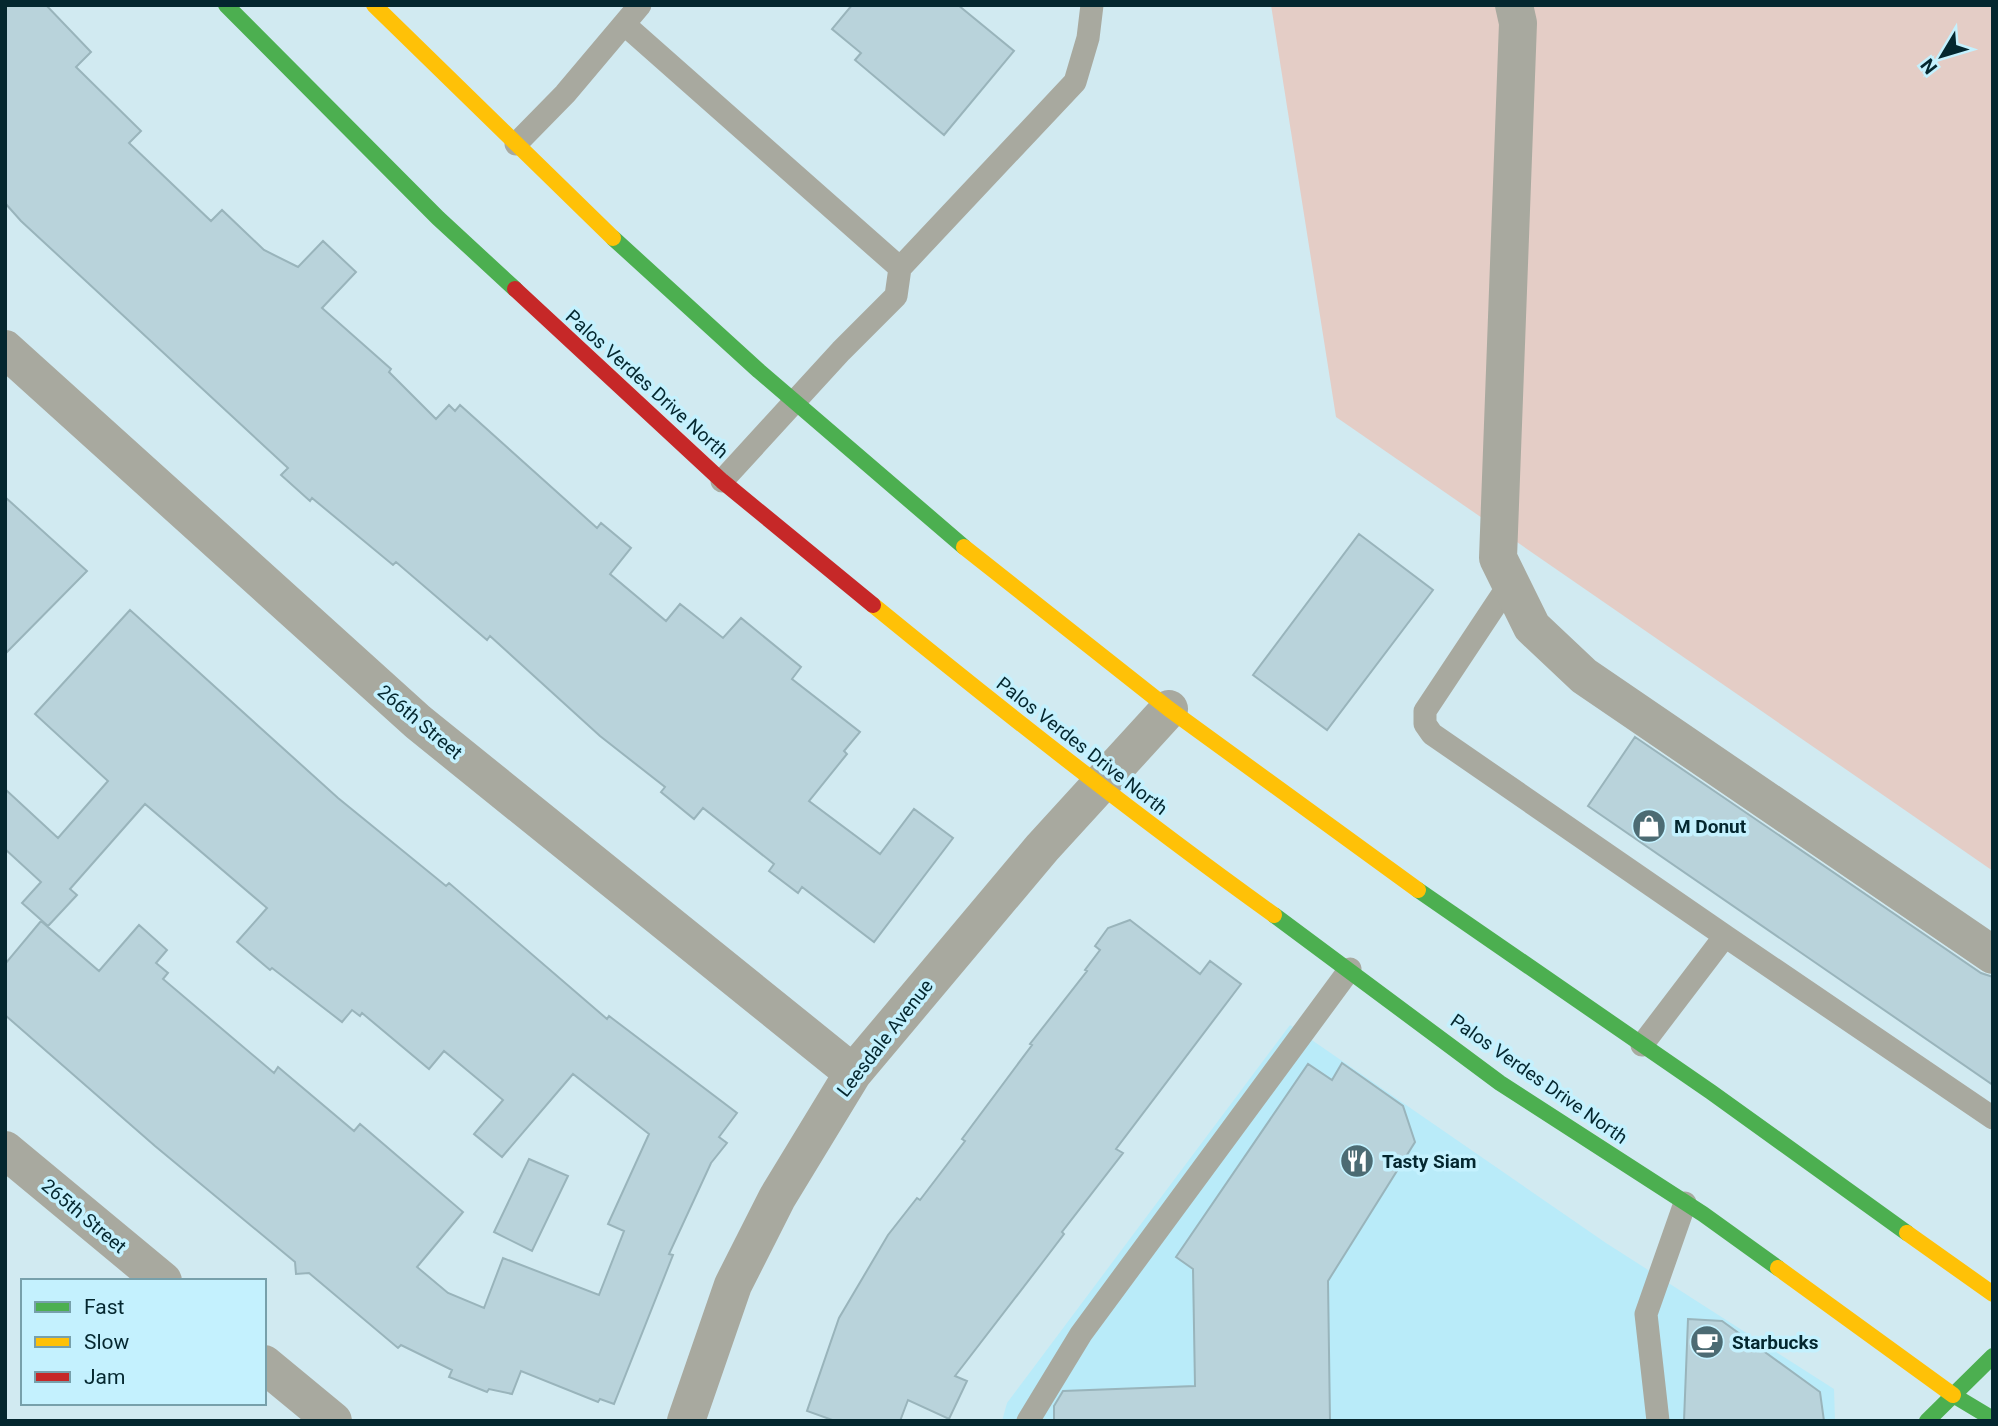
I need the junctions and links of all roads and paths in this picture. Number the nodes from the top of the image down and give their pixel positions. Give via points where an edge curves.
1 (226, 5) edge
2 (374, 5) edge
3 (640, 5) edge
4 (1092, 5) edge
5 (1514, 5) edge
6 (624, 24) junction
7 (516, 144) junction
8 (900, 268) junction
9 (5, 349) edge
10 (795, 402) junction
11 (722, 481) junction
12 (1510, 583) junction
13 (1169, 709) junction
14 (1098, 785) junction
15 (1725, 936) junction
16 (1993, 955) edge
17 (1350, 969) junction
18 (1642, 1045) junction
19 (853, 1073) junction
20 (1993, 1118) edge
21 (5, 1150) edge
22 (1685, 1203) junction
23 (161, 1279) edge
24 (1993, 1294) edge
25 (1993, 1356) edge
26 (266, 1366) edge
27 (1953, 1395) junction
28 (1993, 1419) edge
29 (333, 1421) edge
30 (686, 1421) edge
31 (1028, 1421) edge
32 (1658, 1421) edge
33 (1927, 1421) edge

1 - 11 main road, Palos Verdes Drive North via 438,218
2 - 7 main road
3 - 6 lane
4 - 8 lane via 1075,82
5 - 12 street via 1518,23 1498,558
6 - 7 lane
6 - 8 lane
7 - 10 main road
8 - 10 lane via 896,296
9 - 19 street, 266th Street via 418,722
10 - 11 lane
10 - 13 main road via 951,535
11 - 14 main road, Palos Verdes Drive North
12 - 15 lane via 1425,711 1425,724 1432,734
12 - 16 street via 1532,626 1584,676
13 - 14 street, Leesdale Avenue
13 - 18 main road via 1415,890
14 - 17 main road, Palos Verdes Drive North
14 - 19 street, Leesdale Avenue
15 - 18 lane
15 - 20 lane
17 - 22 main road, Palos Verdes Drive North via 1500,1083
17 - 31 lane via 1081,1334
18 - 24 main road
19 - 30 street, Leesdale Avenue via 777,1198 733,1285
21 - 23 street, 265th Street
22 - 27 main road, Palos Verdes Drive North
22 - 32 lane via 1646,1314
25 - 27 main road
26 - 29 street
27 - 28 main road, Palos Verdes Drive North
27 - 33 main road

